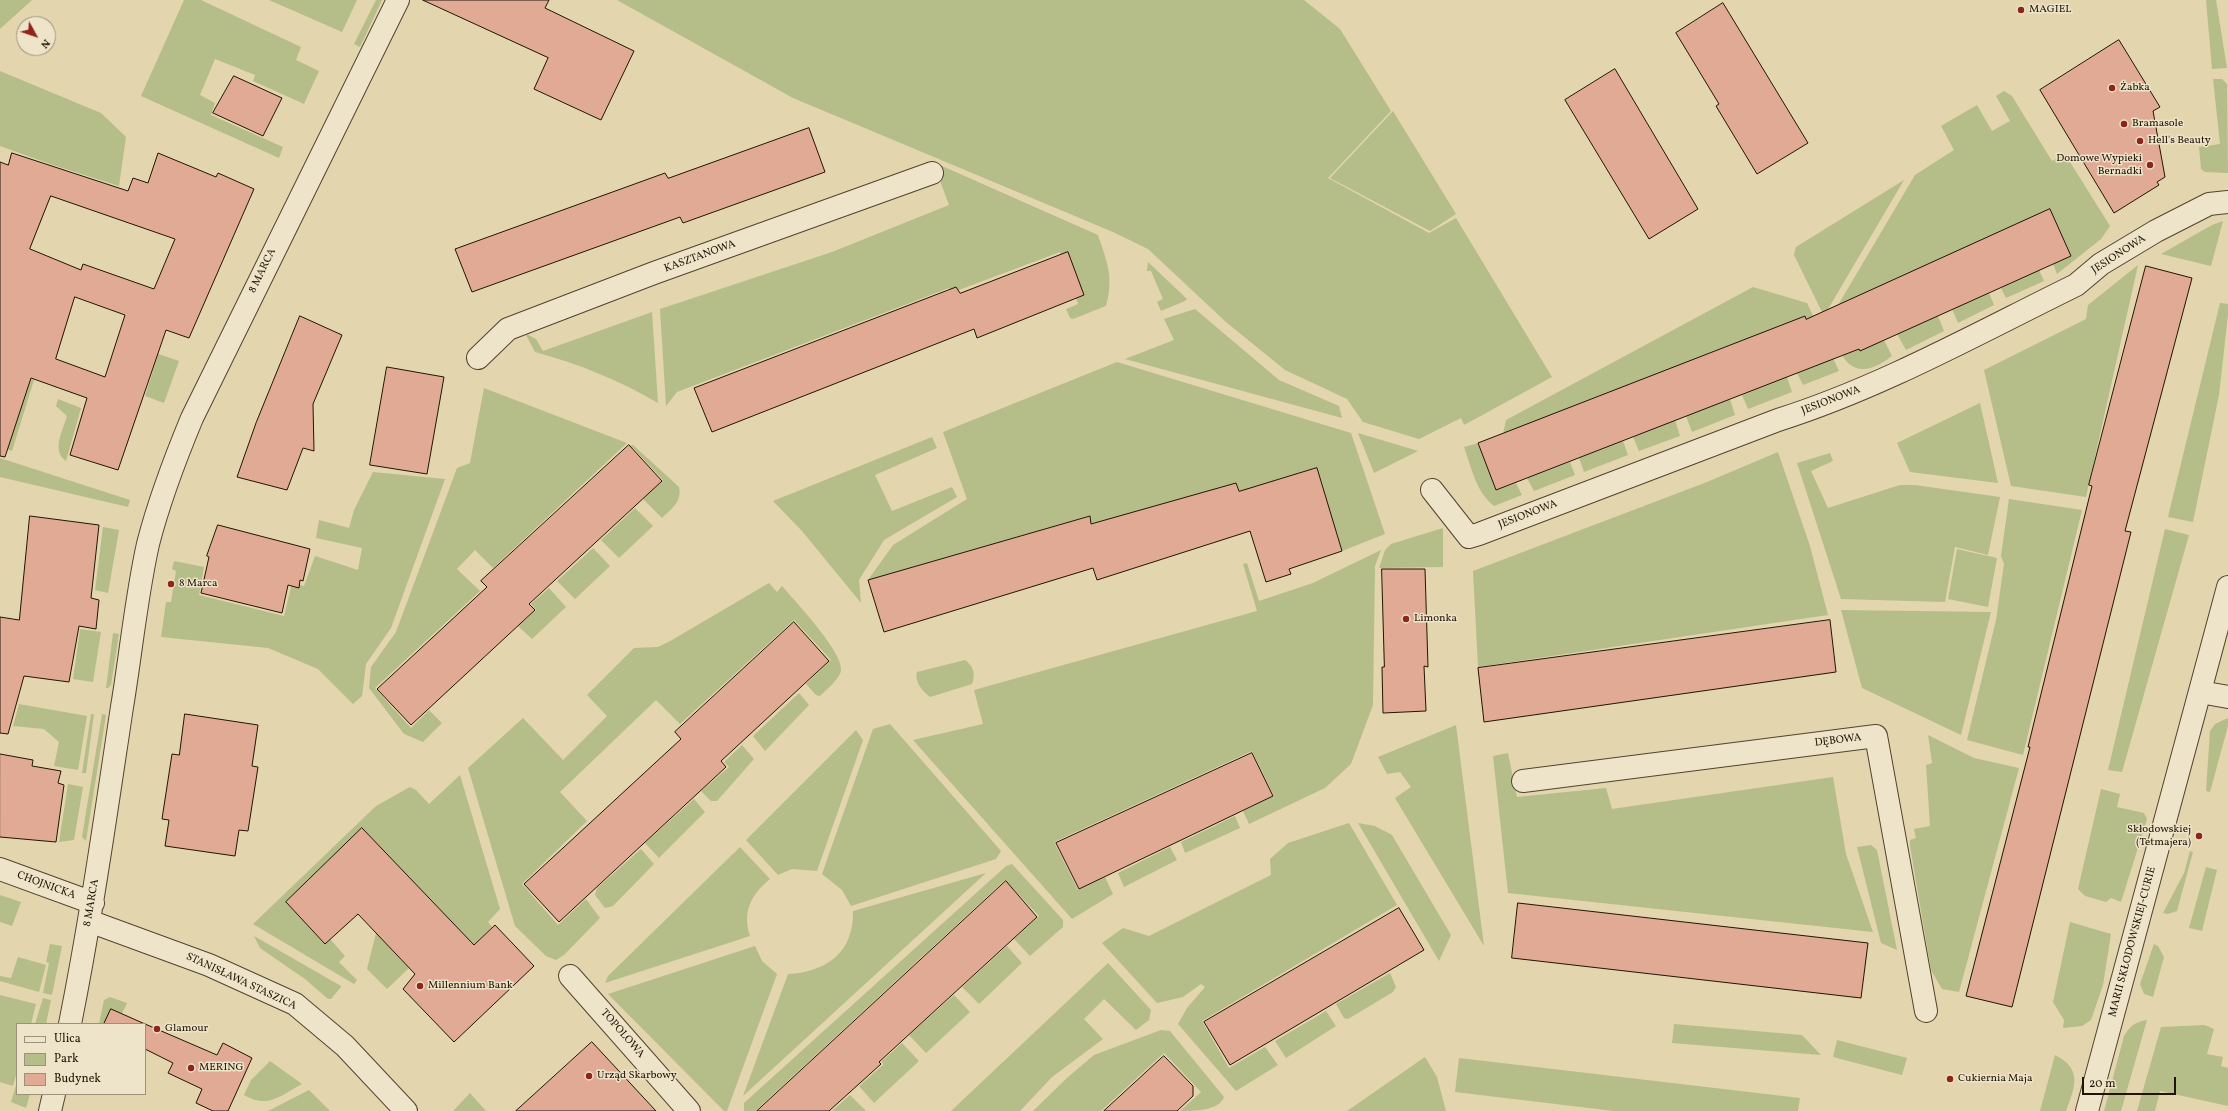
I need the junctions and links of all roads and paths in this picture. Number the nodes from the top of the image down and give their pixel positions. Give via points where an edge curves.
1 (398, 0) edge
2 (932, 173) dead end
3 (2228, 202) edge
4 (478, 358) dead end
5 (1432, 490) dead end
6 (2228, 587) edge
7 (2200, 692) junction
8 (2228, 697) edge
9 (1523, 781) dead end
10 (0, 869) edge
11 (91, 912) junction
12 (570, 976) dead end
13 (1926, 1011) dead end
14 (70, 1023) edge
15 (54, 1095) edge
16 (50, 1111) edge
17 (406, 1111) edge
18 (689, 1111) edge
19 (2087, 1111) edge

1 - 11 street, 8 MARCA via 263,271 174,460 148,544
2 - 4 street, KASZTANOWA via 654,273 508,329
3 - 5 street, JESIONOWA via 2209,204 2156,231 2101,264 2076,285 1880,382 1479,534 1469,537
6 - 7 street, MARII SKŁODOWSKIEJ-CURIE
7 - 8 street
7 - 19 street, MARII SKŁODOWSKIEJ-CURIE
9 - 13 street, DĘBOWA via 1876,736
10 - 11 street, CHOJNICKA
11 - 14 street, 8 MARCA
11 - 17 street, STANISŁAWA STASZICA via 295,1004 345,1046
12 - 18 street, TOPOLOWA
15 - 16 street

